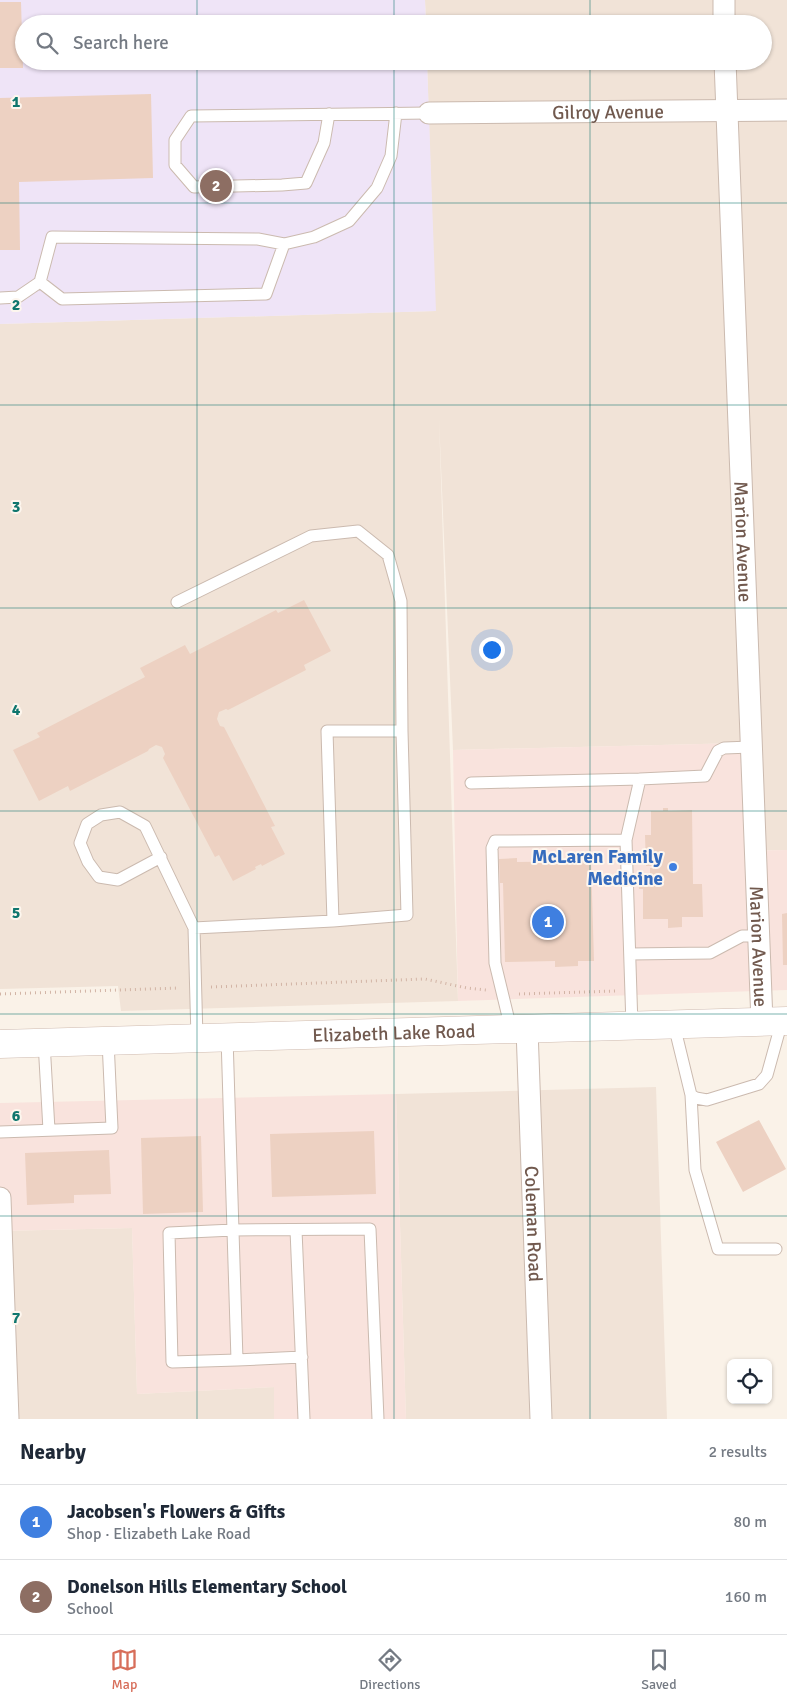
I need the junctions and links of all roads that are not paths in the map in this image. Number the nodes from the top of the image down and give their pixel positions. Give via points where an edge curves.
1 (724, 0) edge
2 (724, 15) edge
3 (726, 70) edge
4 (787, 110) edge
5 (727, 111) junction
6 (429, 113) joint
7 (329, 114) junction
8 (396, 114) junction
9 (284, 244) junction
10 (40, 282) junction
11 (0, 298) edge
12 (177, 602) dead end
13 (402, 731) junction
14 (751, 747) junction
15 (640, 778) junction
16 (472, 783) dead end
17 (626, 840) junction
18 (161, 856) junction
19 (334, 921) junction
20 (194, 928) junction
21 (758, 936) junction
22 (630, 954) junction
23 (777, 1022) edge
24 (674, 1025) junction
25 (632, 1026) junction
26 (519, 1029) junction
27 (227, 1037) junction
28 (197, 1038) junction
29 (108, 1040) junction
30 (44, 1042) junction
31 (0, 1044) edge
32 (691, 1094) junction
33 (49, 1130) junction
34 (0, 1132) edge
35 (0, 1211) edge
36 (233, 1230) junction
37 (296, 1230) junction
38 (776, 1249) dead end
39 (302, 1357) junction
40 (236, 1360) junction
41 (8, 1419) edge
42 (304, 1419) edge
43 (378, 1419) edge
44 (541, 1419) edge

1 - 2 street
3 - 5 street, Marion Avenue
4 - 5 street, Gilroy Avenue
5 - 6 street, Gilroy Avenue
5 - 14 street, Marion Avenue
6 - 8 lane
7 - 7 lane via 191,116 175,140 175,165 194,187 306,183 324,143
7 - 8 lane
8 - 9 lane via 390,156 377,188 349,221 314,237
9 - 10 lane via 258,239 52,237
9 - 10 lane via 266,294 62,299
10 - 11 lane via 18,297
12 - 13 lane via 311,536 358,531 388,555 400,600
13 - 19 lane via 407,915
13 - 19 lane via 327,732
14 - 15 lane via 718,751 705,776
14 - 21 street, Marion Avenue
15 - 16 lane
15 - 17 lane
17 - 22 lane
17 - 26 lane via 493,844 495,963 501,992
18 - 18 lane via 145,826 120,812 101,815 87,824 80,843 99,877 118,880
18 - 20 lane
19 - 20 lane
20 - 28 lane
21 - 22 lane via 742,936 710,952
21 - 23 street, Marion Avenue
22 - 25 lane
23 - 24 main road, Elizabeth Lake Road
23 - 32 lane via 768,1075 758,1084 707,1100
24 - 25 main road, Elizabeth Lake Road
24 - 32 lane
25 - 26 main road, Elizabeth Lake Road
26 - 27 main road, Elizabeth Lake Road
26 - 44 street, Coleman Road
27 - 28 main road, Elizabeth Lake Road
27 - 36 lane
28 - 29 main road, Elizabeth Lake Road
29 - 30 main road, Elizabeth Lake Road
29 - 33 lane via 112,1128
30 - 31 main road, Elizabeth Lake Road
30 - 33 lane
32 - 38 lane via 695,1170 718,1249
33 - 34 lane
35 - 41 street
36 - 37 lane
36 - 40 lane
36 - 40 lane via 169,1233 169,1263 172,1362
37 - 39 lane
37 - 43 lane via 370,1229
39 - 40 lane
39 - 42 lane

